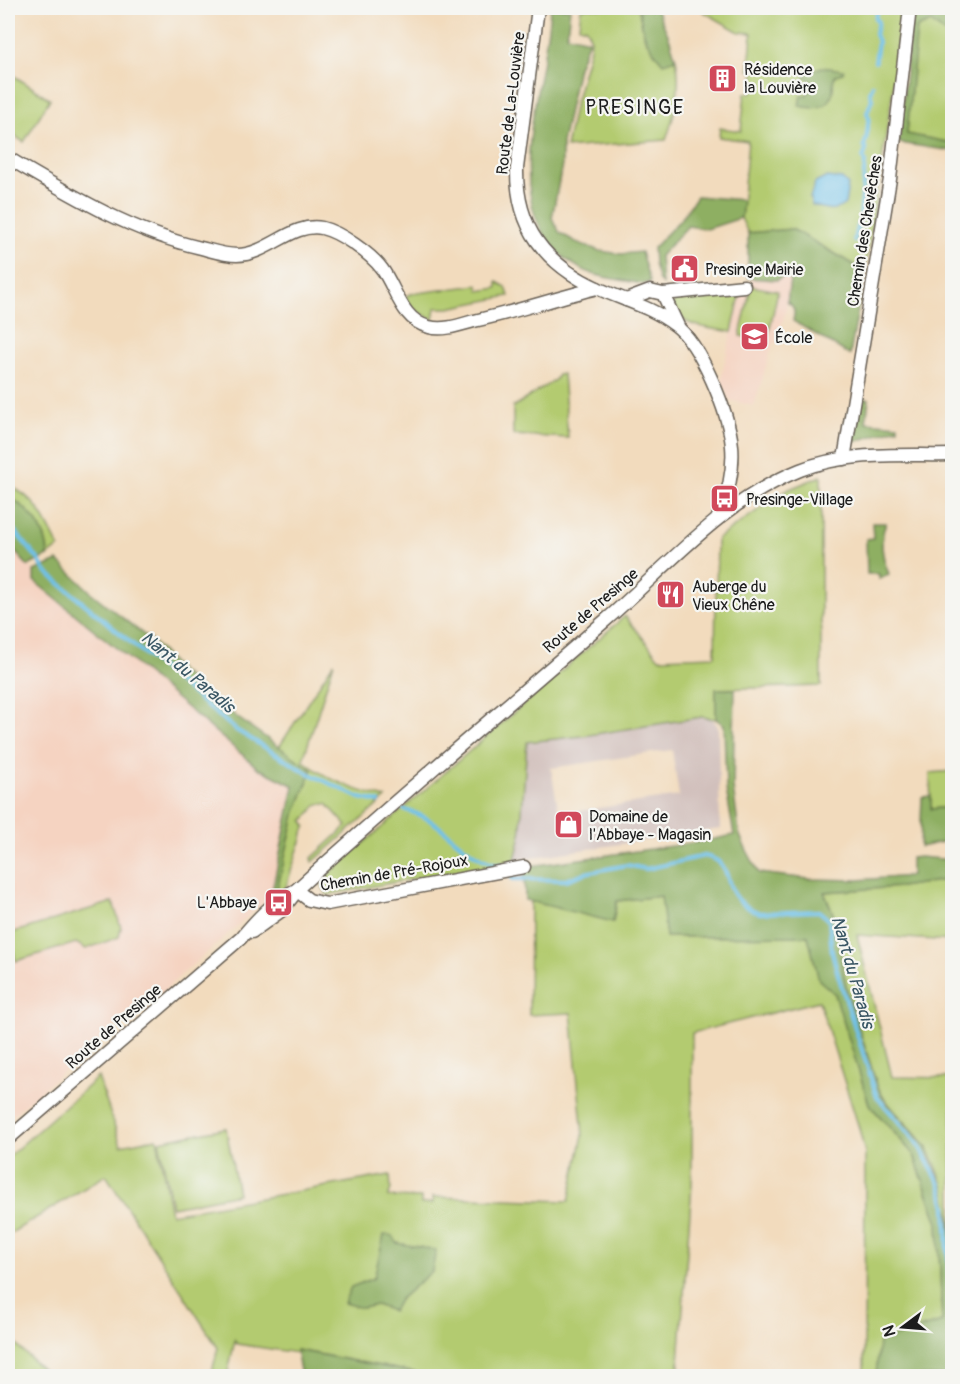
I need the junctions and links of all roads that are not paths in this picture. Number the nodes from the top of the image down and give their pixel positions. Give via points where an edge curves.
1 (538, 8) edge
2 (910, 8) edge
3 (8, 158) edge
4 (744, 286) dead end
5 (597, 288) junction
6 (663, 294) junction
7 (626, 300) junction
8 (678, 326) junction
9 (952, 455) edge
10 (844, 459) junction
11 (717, 518) junction
12 (524, 867) dead end
13 (296, 890) junction
14 (8, 1138) edge

1 - 5 street, Route de La-Louvière via 520,136 519,198 532,232 545,252 565,271
2 - 10 street, Chemin des Chevêches via 890,178
3 - 5 street via 124,222 186,245 227,254 253,252 303,230 329,230 374,260 407,312 428,327 451,327
4 - 6 street
5 - 7 street, Route de La-Louvière
6 - 7 street via 650,291
6 - 8 street
7 - 8 street, Route de La-Louvière
8 - 11 street, Route de La-Louvière via 706,370 729,430 732,459 726,499
9 - 10 street, Route de Presinge
10 - 11 street, Route de Presinge via 788,476
11 - 13 street, Route de Presinge via 629,600
12 - 13 street, Chemin de Pré-Rojoux via 327,904 309,900
13 - 14 street, Route de Presinge

